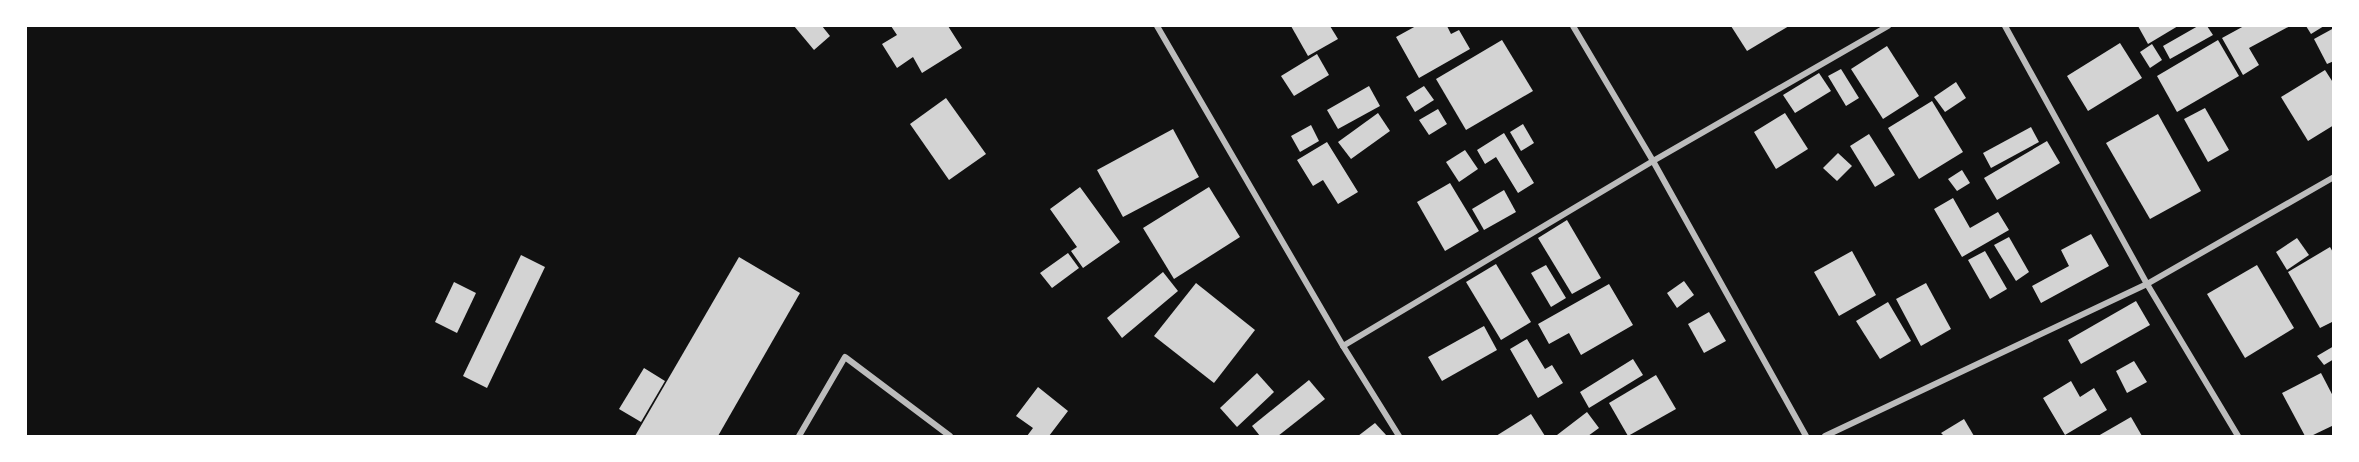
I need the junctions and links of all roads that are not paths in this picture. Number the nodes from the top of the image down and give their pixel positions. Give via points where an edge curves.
1 (1157, 26) edge
2 (1573, 26) edge
3 (1888, 26) edge
4 (2005, 26) edge
5 (1653, 161) junction
6 (2334, 177) edge
7 (2146, 284) junction
8 (1343, 346) junction
9 (799, 436) edge
10 (950, 436) edge
11 (1399, 436) edge
12 (1806, 436) edge
13 (1825, 436) edge
14 (2238, 436) edge

1 - 8 street
2 - 5 street
3 - 5 street
4 - 7 street
5 - 8 street
5 - 12 street
6 - 7 street
7 - 13 street
7 - 14 street
8 - 11 street
9 - 10 street via 845,357

